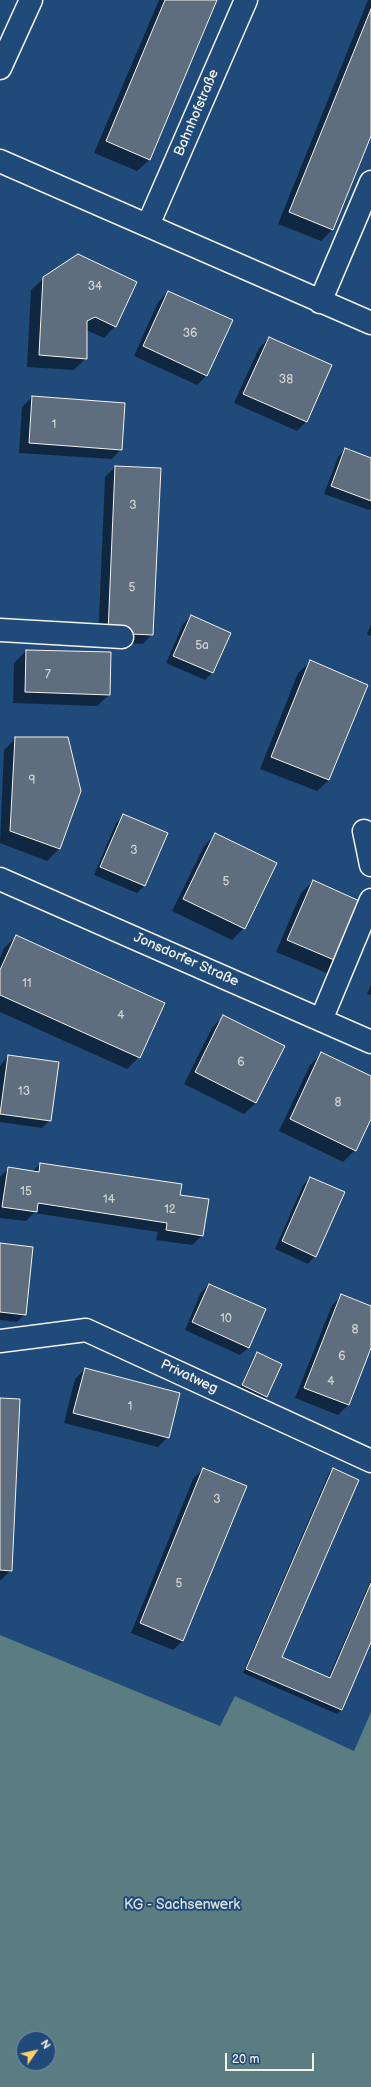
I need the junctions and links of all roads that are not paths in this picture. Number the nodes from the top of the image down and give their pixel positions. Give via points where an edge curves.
1 (31, 0) edge
2 (246, 0) edge
3 (0, 68) edge
4 (0, 161) edge
5 (371, 182) edge
6 (148, 225) junction
7 (320, 302) junction
8 (371, 323) edge
9 (0, 630) edge
10 (122, 638) dead end
11 (364, 831) dead end
12 (371, 865) edge
13 (0, 879) edge
14 (371, 900) edge
15 (321, 1020) junction
16 (371, 1042) edge
17 (0, 1341) edge
18 (371, 1462) edge

1 - 3 street
2 - 6 street, Bahnhofstraße
4 - 6 street
5 - 7 street
6 - 7 street
7 - 8 street
9 - 10 street
11 - 12 street
13 - 15 street, Jonsdorfer Straße
14 - 15 street
15 - 16 street, Jonsdorfer Straße
17 - 18 street, Privatweg via 86,1330

